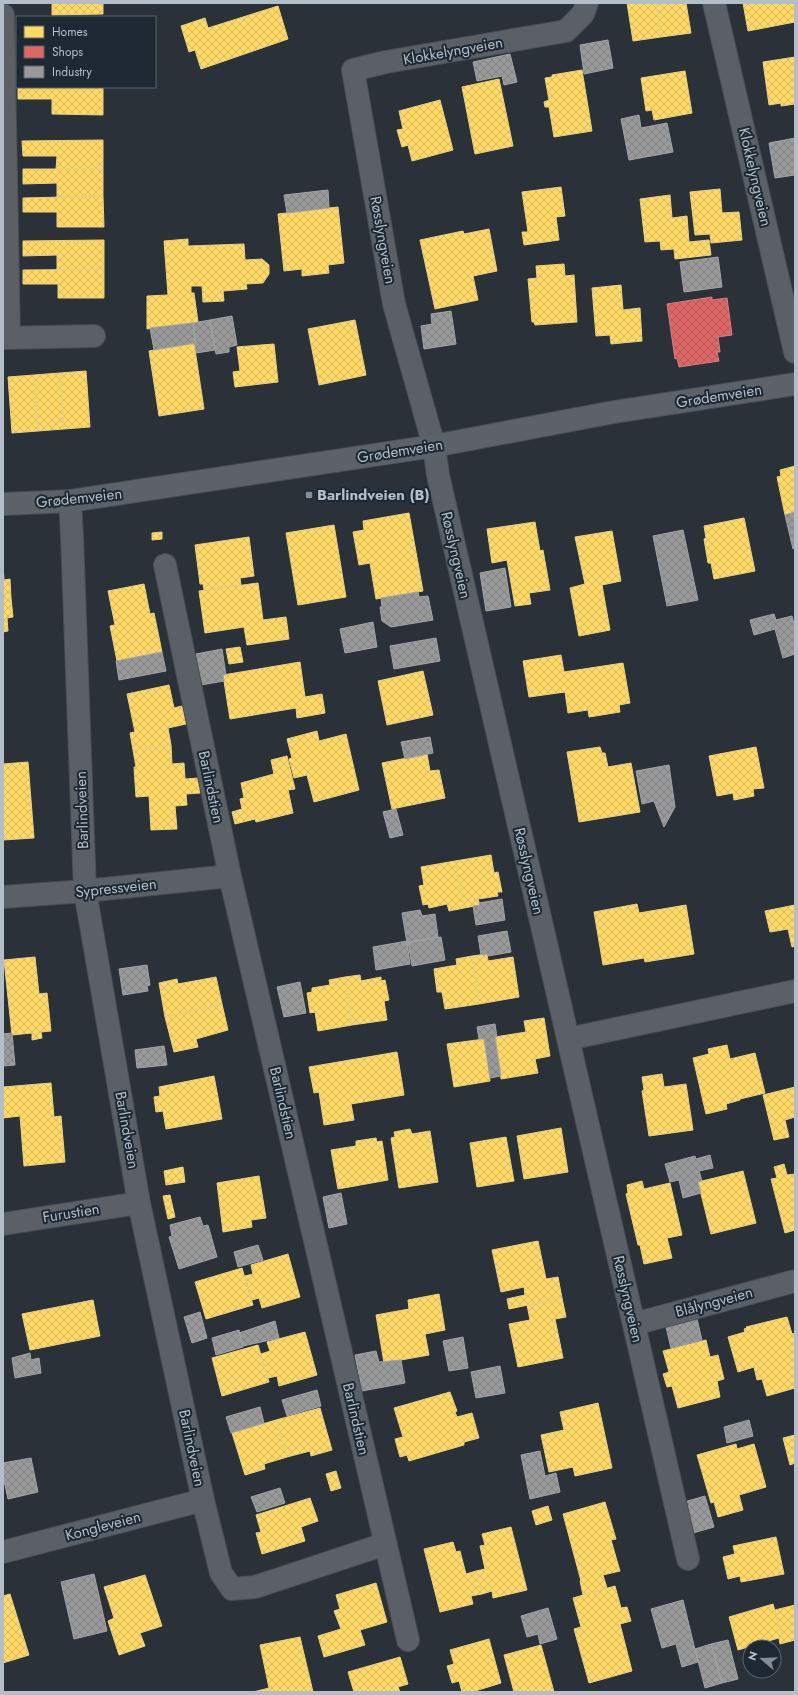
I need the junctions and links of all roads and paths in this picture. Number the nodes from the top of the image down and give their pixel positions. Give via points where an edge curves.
1 (587, 3) edge
2 (714, 3) edge
3 (3, 16) edge
4 (353, 70) joint
5 (94, 336) dead end
6 (6, 338) edge
7 (795, 352) edge
8 (795, 384) edge
9 (434, 446) junction
10 (70, 502) junction
11 (3, 504) edge
12 (165, 565) dead end
13 (230, 876) junction
14 (84, 892) junction
15 (3, 897) edge
16 (795, 991) edge
17 (568, 1039) junction
18 (139, 1203) junction
19 (3, 1224) edge
20 (795, 1281) edge
21 (634, 1324) junction
22 (203, 1500) junction
23 (385, 1544) junction
24 (3, 1552) edge
25 (688, 1559) dead end
26 (408, 1640) dead end

1 - 4 street, Klokkelyngveien via 582,14 566,31
2 - 7 street, Klokkelyngveien
3 - 6 street
4 - 9 street, Røsslyngveien via 394,304
5 - 6 street
8 - 9 main road, Grødemveien via 614,412
9 - 10 main road, Grødemveien
9 - 17 street, Røsslyngveien via 439,483
10 - 11 main road, Grødemveien
10 - 14 street, Barlindveien
12 - 13 street, Barlindstien
13 - 14 street, Sypressveien
13 - 23 street, Barlindstien
14 - 15 street, Sypressveien
14 - 18 street, Barlindveien
16 - 17 street
17 - 21 street, Røsslyngveien
18 - 19 street, Furustien
18 - 22 street, Barlindveien
20 - 21 street, Blålyngveien
21 - 25 street, Røsslyngveien
22 - 23 street, Barlindveien via 220,1573 232,1589 254,1587
22 - 24 street, Kongleveien
23 - 26 street, Barlindstien

